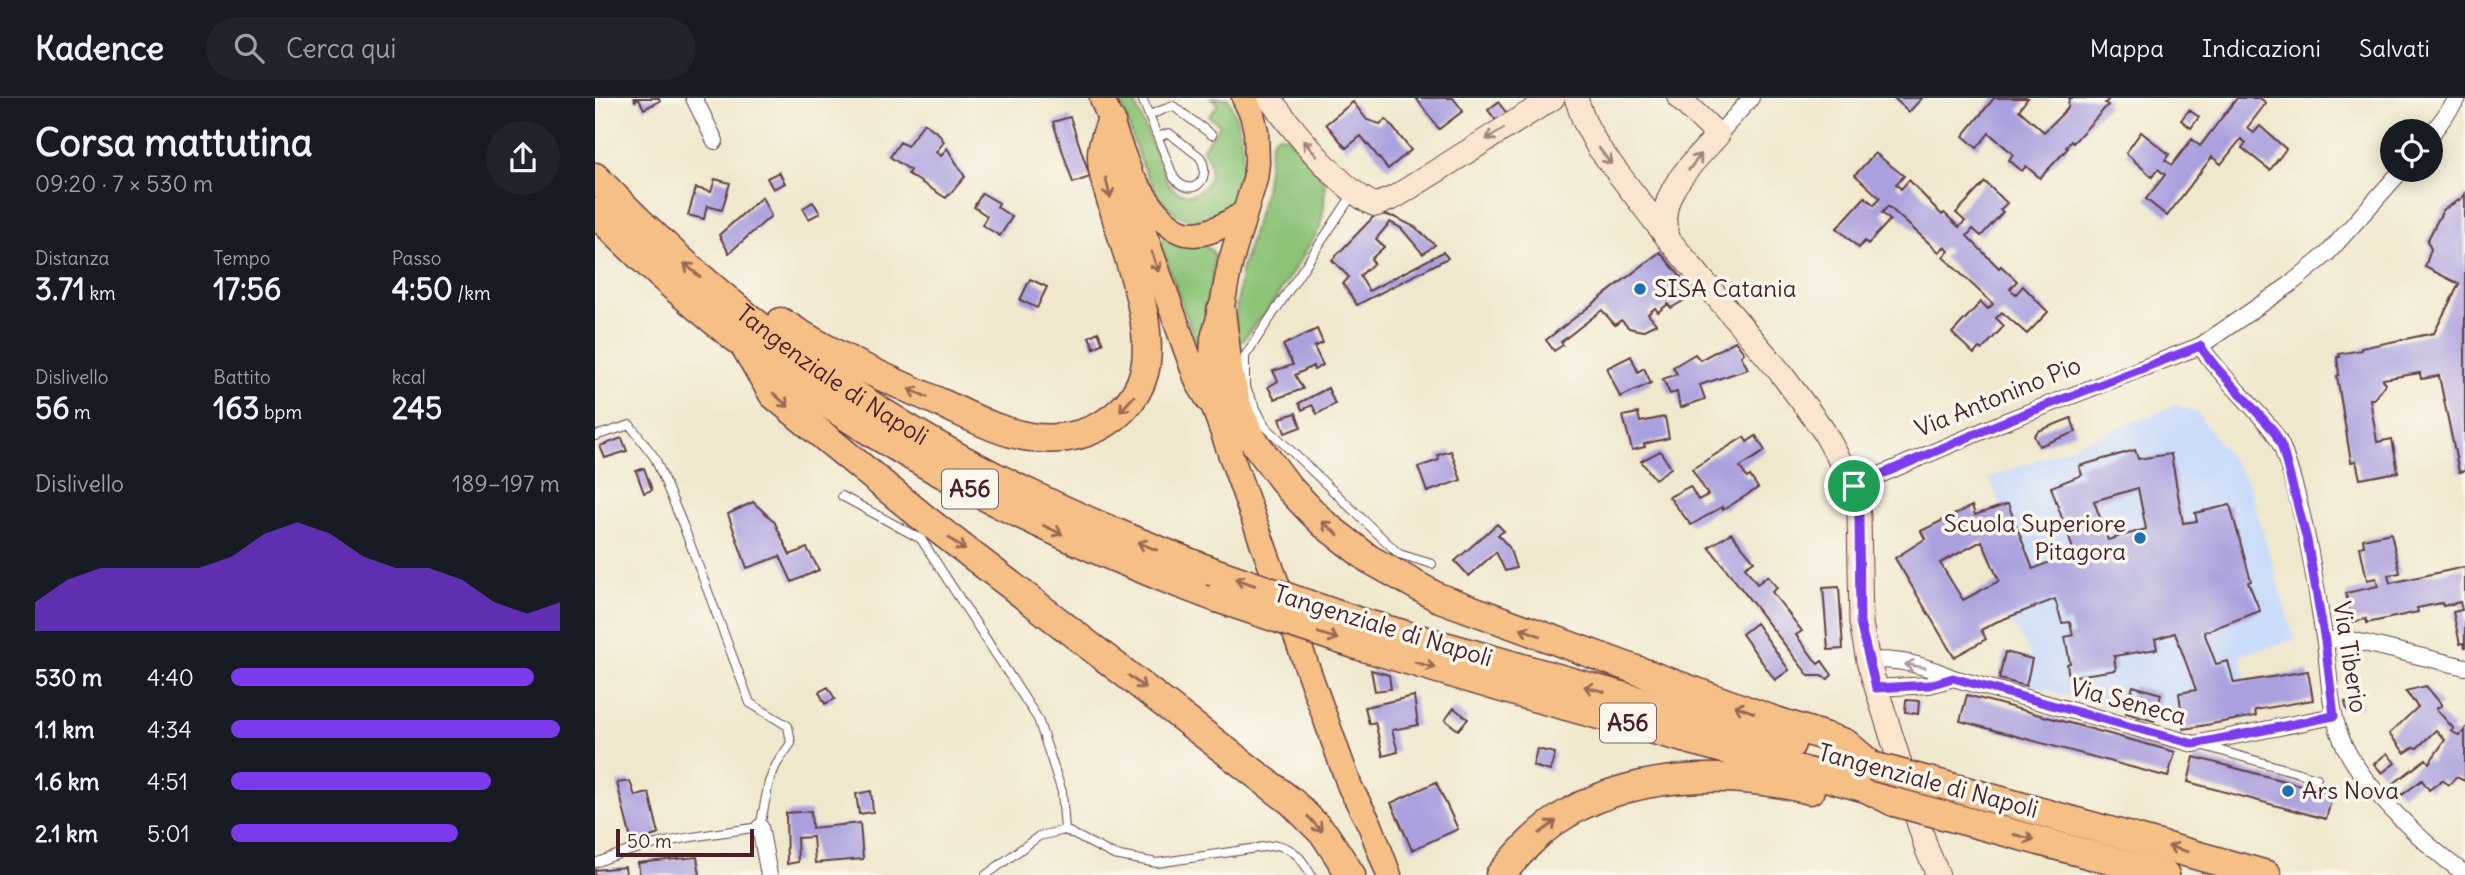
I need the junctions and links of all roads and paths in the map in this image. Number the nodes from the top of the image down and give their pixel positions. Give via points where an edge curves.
1 (694, 98) edge
2 (1142, 98) edge
3 (1244, 98) edge
4 (1269, 98) edge
5 (1553, 98) edge
6 (1576, 98) edge
7 (1591, 98) edge
8 (1679, 98) edge
9 (1751, 98) edge
10 (2458, 98) edge
11 (1106, 110) edge
12 (1149, 115) junction
13 (2443, 119) edge
14 (1584, 121) junction
15 (1212, 135) dead end
16 (1718, 135) junction
17 (1158, 137) junction
18 (715, 141) dead end
19 (1130, 173) junction
20 (595, 177) edge
21 (2391, 182) edge
22 (1630, 189) junction
23 (1673, 190) junction
24 (1355, 192) junction
25 (595, 212) edge
26 (1245, 212) junction
27 (1669, 240) junction
28 (1221, 311) junction
29 (744, 314) junction
30 (743, 343) junction
31 (2200, 346) junction
32 (1215, 411) junction
33 (595, 436) edge
34 (1854, 486) junction
35 (842, 496) dead end
36 (1432, 564) dead end
37 (1358, 633) junction
38 (2325, 641) junction
39 (1868, 662) junction
40 (2465, 667) edge
41 (1953, 678) junction
42 (1876, 688) junction
43 (2334, 716) junction
44 (2194, 744) junction
45 (1872, 766) junction
46 (2317, 778) dead end
47 (1350, 788) junction
48 (1894, 802) junction
49 (760, 827) junction
50 (1065, 830) junction
51 (595, 863) edge
52 (2465, 874) edge
53 (769, 875) edge
54 (986, 875) edge
55 (1311, 875) edge
56 (1351, 875) edge
57 (1370, 875) edge
58 (1389, 875) edge
59 (1500, 875) edge
60 (1938, 875) edge
61 (2165, 875) edge
62 (2267, 875) edge

1 - 18 street
2 - 12 lane
3 - 26 main road via 1258,149
24 -> 4 street via 1311,150
5 -> 24 street via 1385,203 1376,205
6 - 14 street
7 - 14 street
8 - 16 street
9 - 16 street
10 - 13 street
11 - 19 main road
11 -> 29 highway via 1101,156 1143,313 1147,354 1146,372 1134,397 1093,430 1045,438 997,429 887,379 779,321
12 - 15 lane via 1173,106
12 - 17 lane
14 -> 22 street
23 -> 16 street
17 - 17 lane via 1174,178 1185,187 1196,186 1204,174 1201,157 1169,133
19 - 26 main road via 1162,220 1187,233 1212,232
19 -> 32 main road via 1134,205 1198,383
29 -> 20 highway, Tangenziale di Napoli / A56
21 - 31 street, Via Antonino Pio via 2327,254
22 - 23 street via 1653,200
22 - 27 street via 1640,214
23 - 27 street via 1666,201 1663,224
24 - 36 lane via 1245,356 1245,387 1265,426 1399,554
25 - 30 highway, Tangenziale di Napoli / A56
26 - 28 main road
27 - 34 street via 1823,429
28 - 32 main road via 1211,358
45 -> 28 highway via 1845,743 1437,597 1369,559 1311,511 1252,439 1229,376
37 -> 29 highway, Tangenziale di Napoli / A56, bridge via 1029,494 935,443 825,374
30 -> 37 highway, Tangenziale di Napoli / A56, bridge via 865,430 1068,537 1217,598
30 -> 56 highway via 773,394 936,527 1292,802 1325,835
31 - 34 street, Via Antonino Pio
31 - 38 street, Via Tiberio via 2274,431 2282,447 2307,540
32 - 47 main road
33 - 49 lane via 630,425 655,458 750,703 787,726 791,743 769,782
34 - 39 street via 1859,516 1860,623
35 - 50 lane via 921,539 1038,719 1062,792
45 -> 37 highway, Tangenziale di Napoli / A56
37 -> 48 highway, Tangenziale di Napoli / A56 via 1526,695 1866,788
38 - 40 street via 2343,638
38 - 43 street, Via Tiberio
41 -> 39 street, Via Seneca via 1934,669 1883,660
39 - 42 street
41 - 42 street, Via Seneca via 1929,685
41 - 44 street, Via Seneca
42 - 60 street
43 - 44 street, Via Seneca
43 - 52 street, Via Tiberio via 2345,747 2362,774 2428,844
44 - 46 lane
62 -> 45 highway, Tangenziale di Napoli / A56, bridge
47 - 57 main road
47 - 58 main road
59 -> 48 highway via 1555,822 1604,795 1643,784 1715,778 1800,787 1876,806
48 -> 61 highway, Tangenziale di Napoli / A56, bridge
49 - 51 lane via 673,840
49 - 53 street
50 - 54 lane via 1039,836
50 - 55 lane via 1114,855 1157,863 1277,845 1291,848

